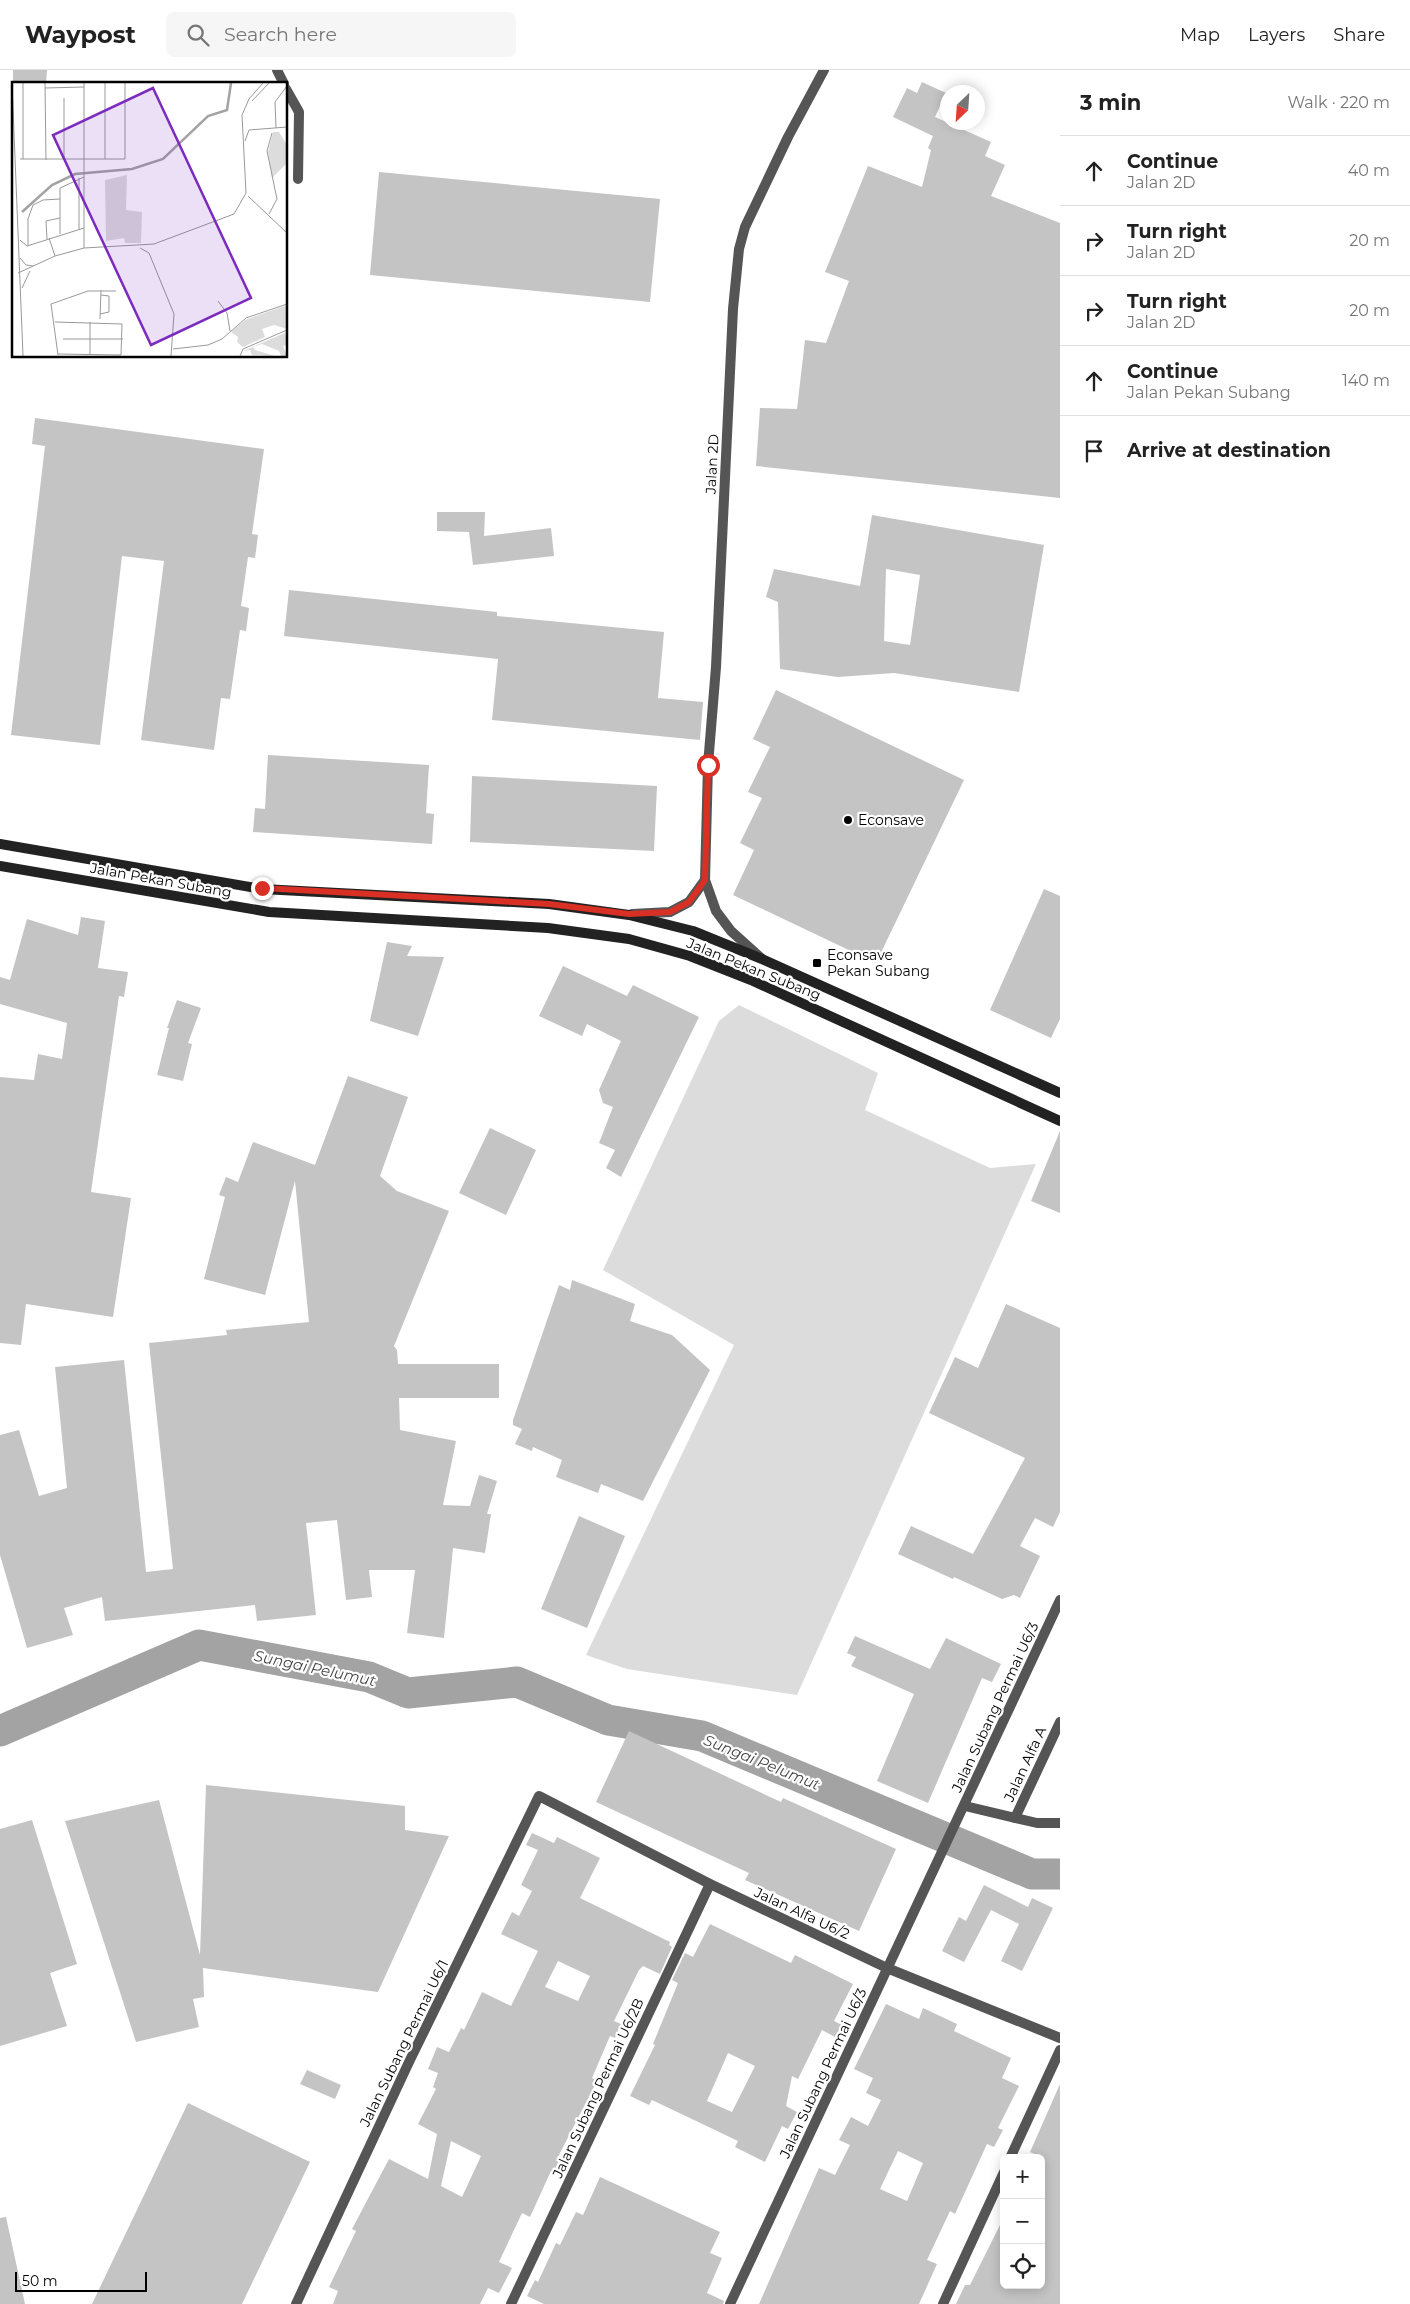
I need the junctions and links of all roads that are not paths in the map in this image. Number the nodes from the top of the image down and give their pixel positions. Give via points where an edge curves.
1 (277, 70) edge
2 (824, 70) edge
3 (283, 82) edge
4 (288, 93) edge
5 (298, 179) dead end
6 (0, 844) edge
7 (0, 866) edge
8 (705, 880) junction
9 (629, 914) junction
10 (762, 959) junction
11 (1060, 1093) edge
12 (1060, 1121) edge
13 (1060, 1600) edge
14 (1060, 1722) edge
15 (539, 1796) joint
16 (965, 1806) junction
17 (1015, 1818) junction
18 (1060, 1823) edge
19 (710, 1884) junction
20 (887, 1968) junction
21 (1060, 2038) edge
22 (1060, 2050) edge
23 (1012, 2154) edge
24 (1000, 2181) edge
25 (296, 2304) edge
26 (511, 2304) edge
27 (730, 2304) edge
28 (943, 2304) edge

1 - 3 street
2 - 8 street, Jalan 2D via 745,227 739,249 708,765
4 - 5 street via 299,112
6 - 9 main road, Jalan Pekan Subang via 262,888 549,904
7 - 12 main road, Jalan Pekan Subang via 269,912 548,928 629,939 690,956 751,980
8 - 9 street via 689,902 670,912
8 - 10 street, Jalan 2D via 716,911 730,931
9 - 10 main road, Jalan Pekan Subang via 693,931
10 - 11 main road, Jalan Pekan Subang
13 - 16 street, Jalan Subang Permai U6/3
14 - 17 street, Jalan Alfa A
15 - 19 street, Jalan Alfa U6/2
15 - 25 street, Jalan Subang Permai U6/1
16 - 17 street
16 - 20 street, Jalan Subang Permai U6/3
17 - 18 street via 1037,1823
19 - 20 street, Jalan Alfa U6/2
19 - 26 street, Jalan Subang Permai U6/2B
20 - 21 street, Jalan Alfa U6/2
20 - 27 street, Jalan Subang Permai U6/3
22 - 23 street
24 - 28 street

